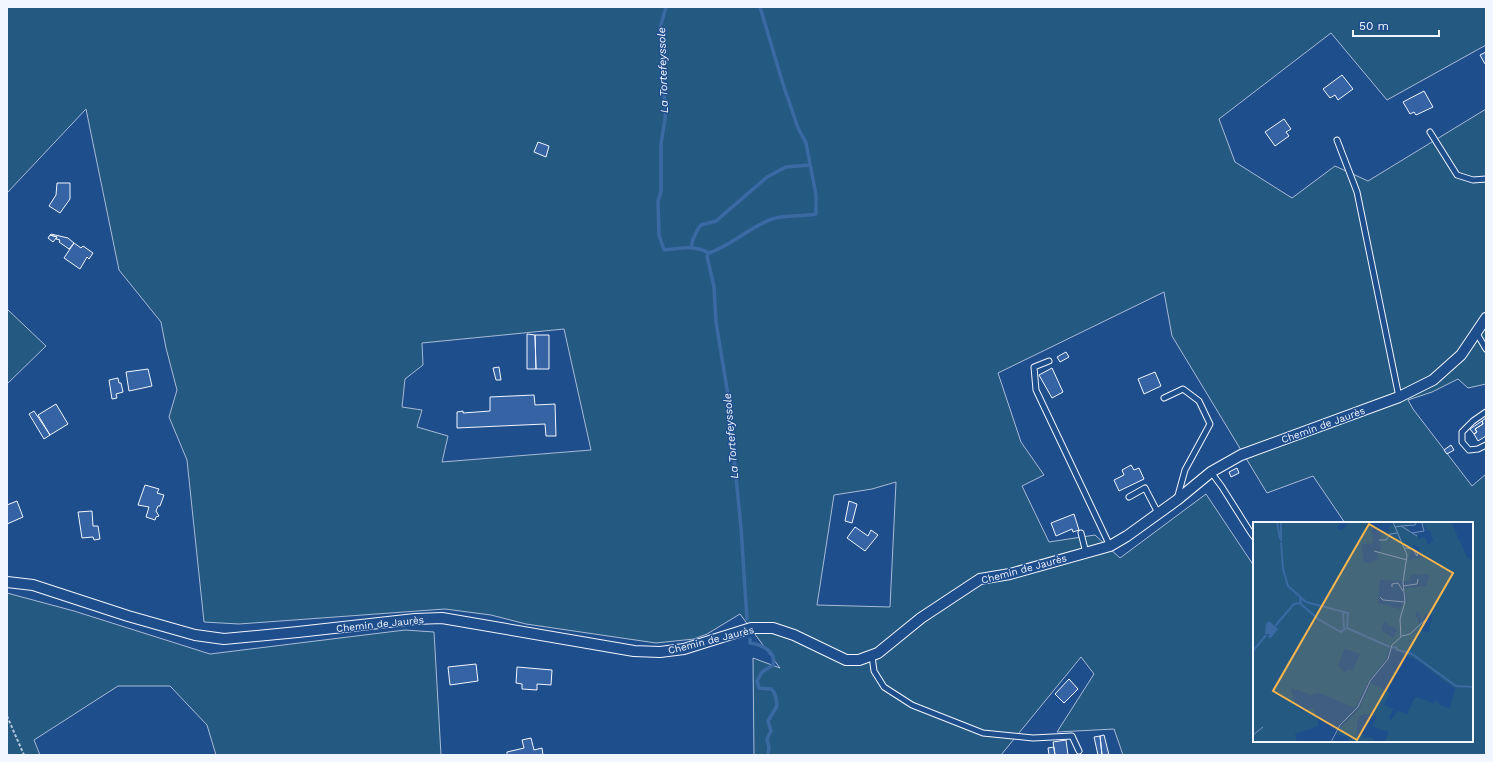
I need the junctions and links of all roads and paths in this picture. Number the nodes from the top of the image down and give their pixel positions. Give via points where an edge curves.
1 (1430, 132) dead end
2 (1337, 140) dead end
3 (1486, 178) edge
4 (1486, 318) edge
5 (1476, 332) junction
6 (1486, 349) edge
7 (1049, 361) dead end
8 (1399, 397) junction
9 (1164, 398) dead end
10 (1486, 412) edge
11 (1486, 445) edge
12 (1211, 472) junction
13 (1129, 497) dead end
14 (1177, 500) junction
15 (1158, 513) junction
16 (1081, 533) dead end
17 (1253, 536) edge
18 (1110, 546) junction
19 (1086, 553) junction
20 (7, 582) edge
21 (872, 656) junction
22 (7, 716) edge
23 (1079, 751) dead end
24 (24, 755) edge

1 - 3 lane via 1457,175 1473,180
2 - 8 lane via 1357,192
4 - 5 street, Chemin de Jaurès
5 - 6 lane
5 - 8 street, Chemin de Jaurès via 1461,355 1433,380
7 - 18 lane via 1034,368 1036,390
8 - 12 street, Chemin de Jaurès via 1241,455
9 - 14 lane via 1182,389 1199,401 1210,424 1185,470
10 - 11 lane via 1462,432 1462,442 1469,450
12 - 14 street, Chemin de Jaurès
12 - 17 lane
13 - 15 lane via 1145,488
14 - 15 street, Chemin de Jaurès
15 - 18 street, Chemin de Jaurès
16 - 19 lane
18 - 19 street, Chemin de Jaurès
19 - 21 street, Chemin de Jaurès via 1010,574 980,579 921,618
20 - 21 street, Chemin de Jaurès via 33,585 128,616 224,639 442,618 634,651 660,652 684,649 751,628 773,628 794,635 846,660 860,660
21 - 23 lane via 874,671 884,687 912,705 983,733 1033,738 1072,736
22 - 24 path

